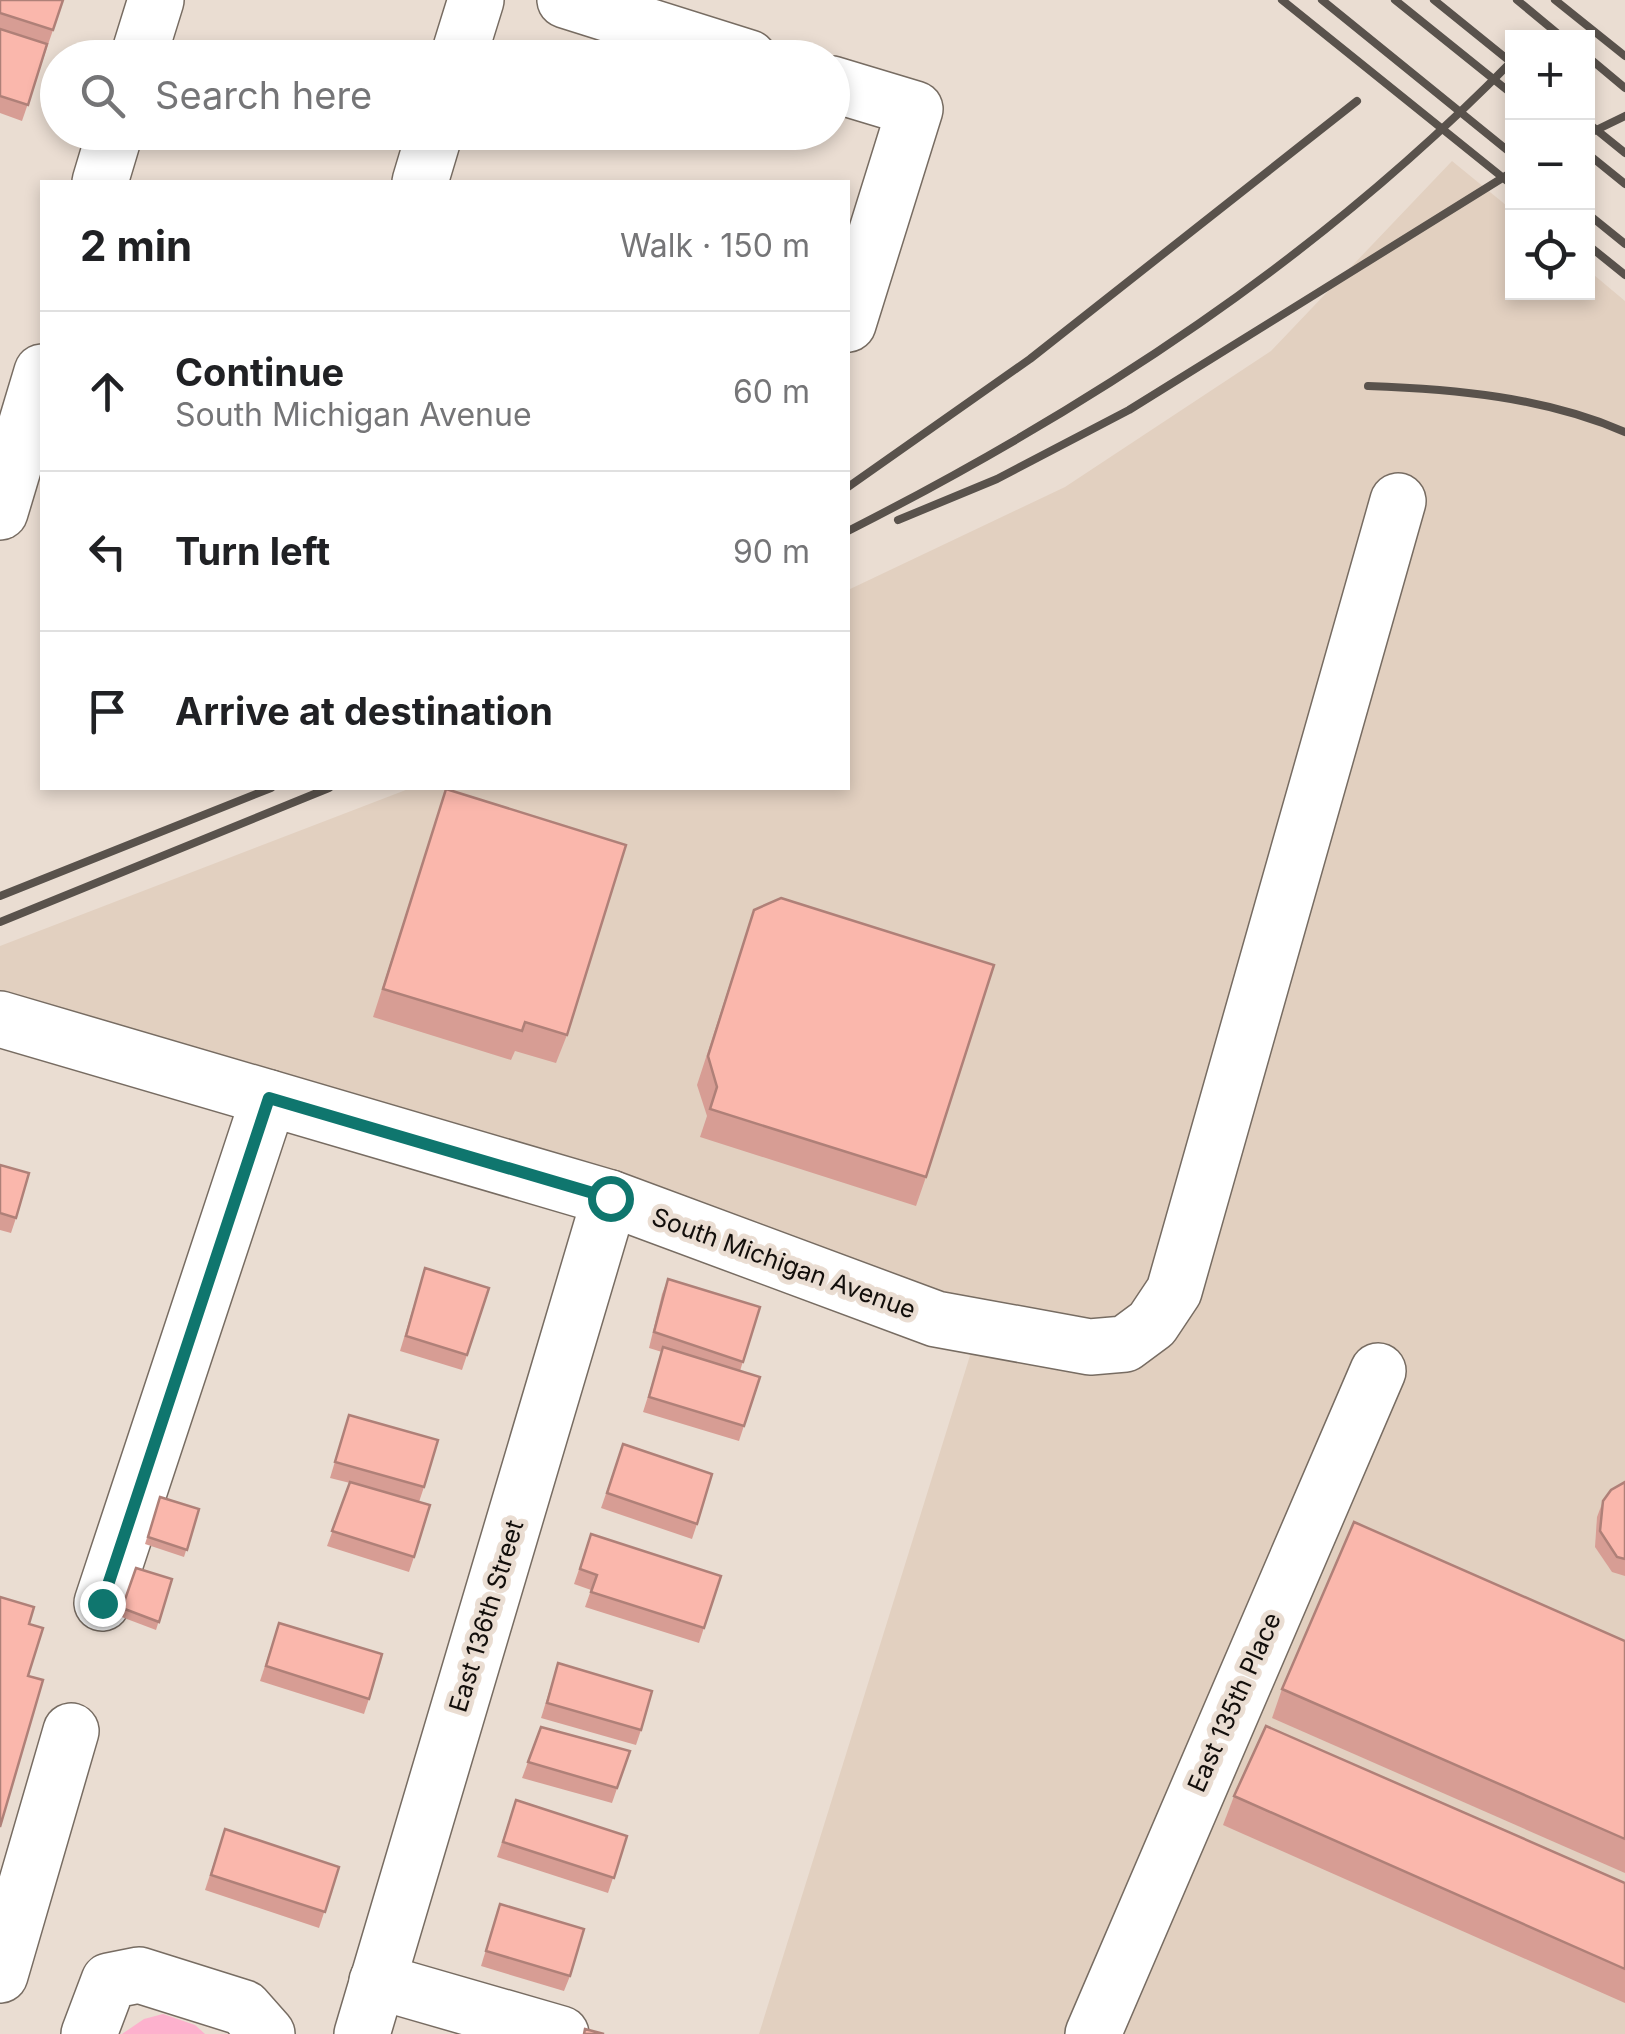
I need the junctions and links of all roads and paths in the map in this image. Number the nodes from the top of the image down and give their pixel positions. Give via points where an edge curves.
1 (156, 0) edge
2 (476, 0) edge
3 (565, 0) edge
4 (144, 40) edge
5 (464, 40) edge
6 (692, 40) edge
7 (850, 90) edge
8 (110, 150) edge
9 (430, 150) edge
10 (101, 180) edge
11 (421, 180) edge
12 (850, 323) edge
13 (40, 379) edge
14 (1398, 501) dead end
15 (0, 512) edge
16 (0, 1018) edge
17 (269, 1098) junction
18 (610, 1198) junction
19 (1378, 1371) dead end
20 (102, 1603) dead end
21 (71, 1731) dead end
22 (0, 1975) edge
23 (377, 1982) junction
24 (89, 2034) edge
25 (268, 2034) edge
26 (362, 2034) edge
27 (560, 2034) edge
28 (1093, 2034) edge

1 - 4 street
2 - 5 street
3 - 6 street
7 - 12 street via 916,110
8 - 10 street
9 - 11 street
13 - 15 street
14 - 18 street, South Michigan Avenue via 1174,1291 1152,1324 1125,1344 1090,1347 936,1318
16 - 17 street, South Michigan Avenue
17 - 18 street, South Michigan Avenue
17 - 20 street
18 - 23 street, East 136th Street
19 - 28 street, East 135th Place
21 - 22 street
23 - 26 street, East 136th Street
23 - 27 street
24 - 25 street via 109,1981 139,1975 244,2008

